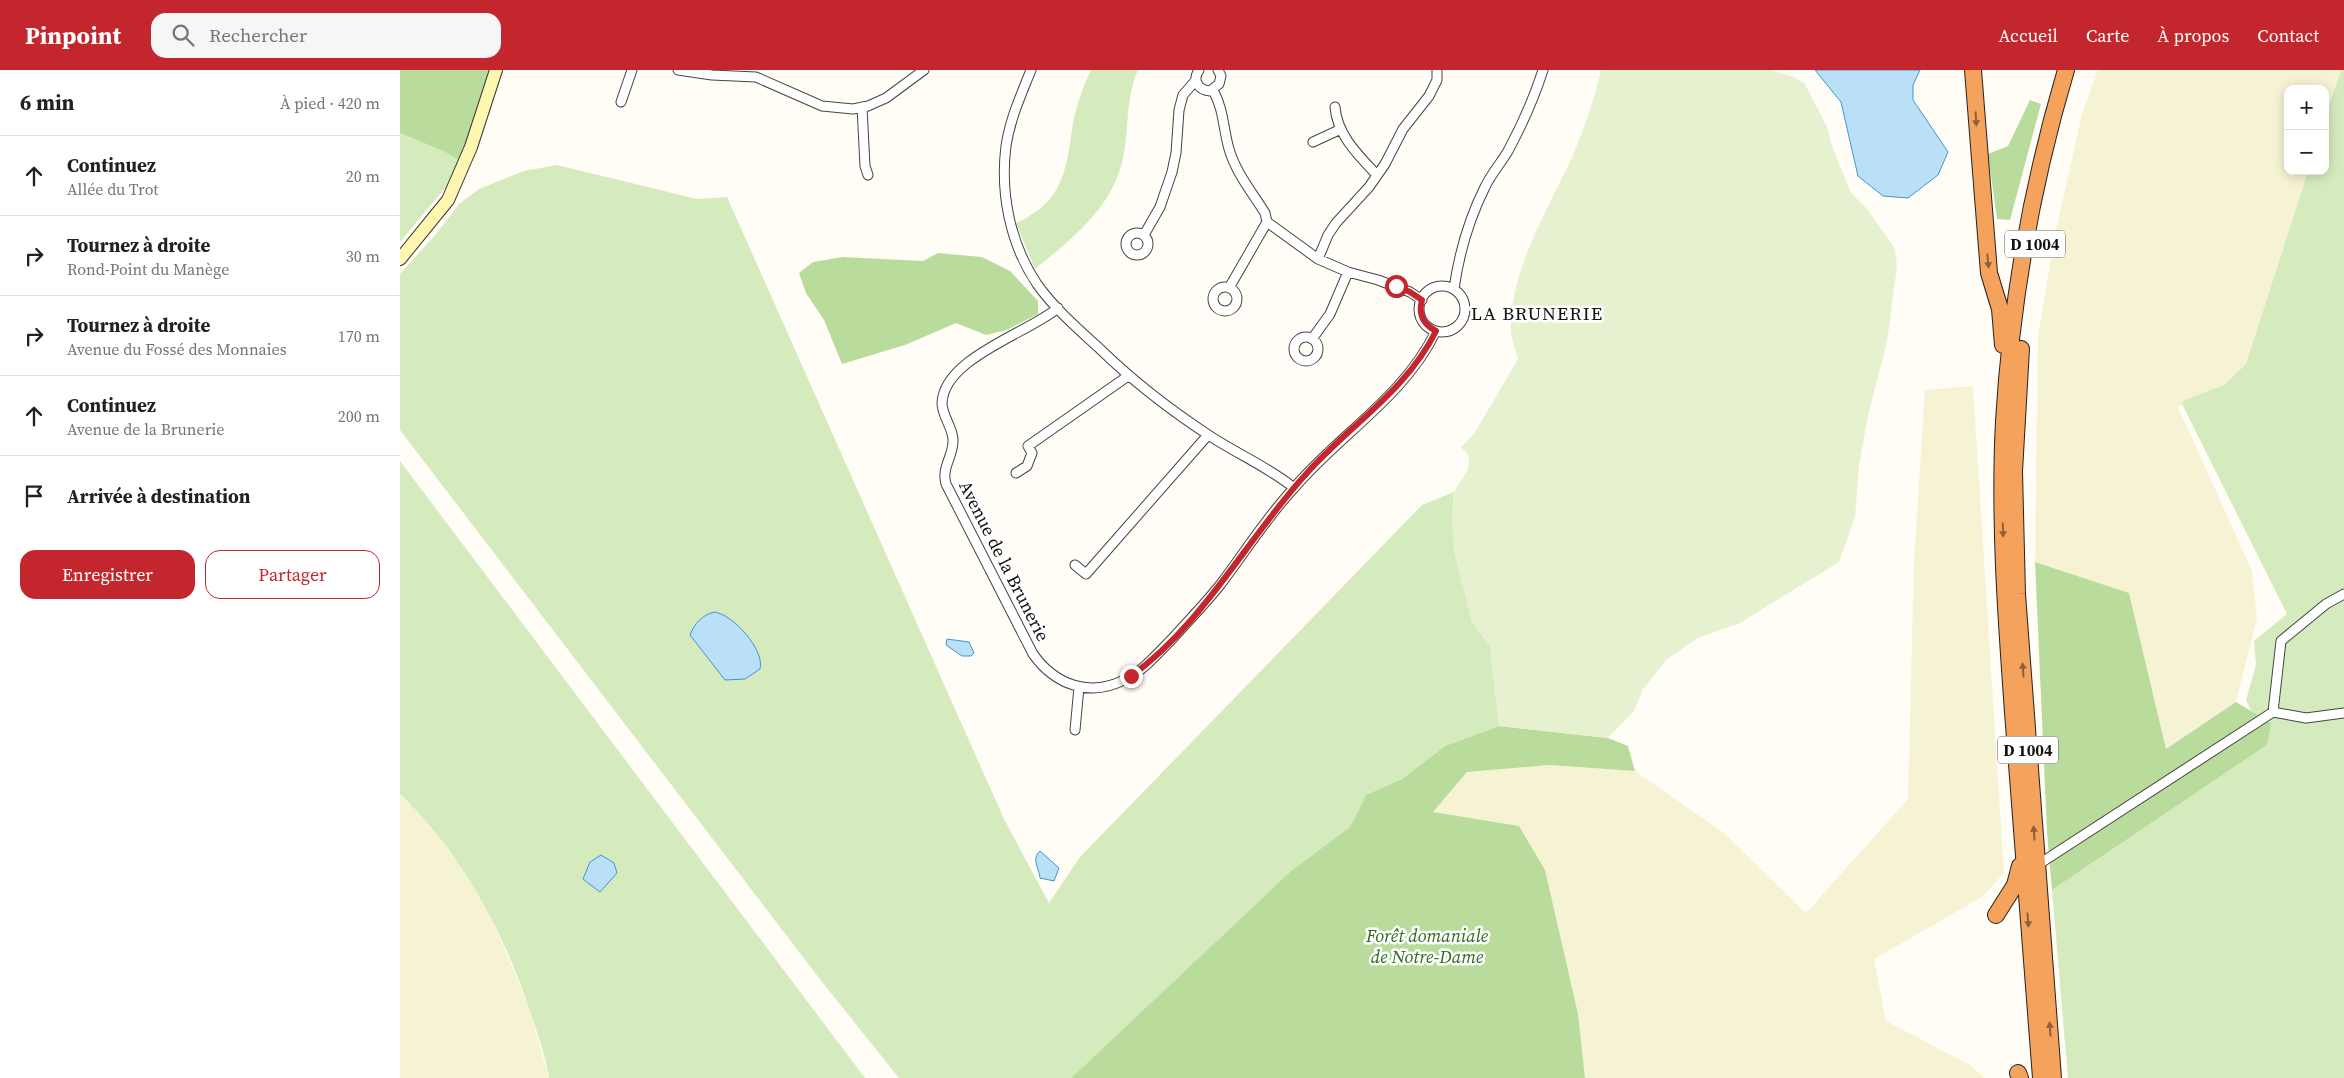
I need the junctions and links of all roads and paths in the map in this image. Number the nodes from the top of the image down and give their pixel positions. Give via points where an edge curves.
1 (496, 70) edge
2 (632, 70) edge
3 (678, 70) edge
4 (924, 70) edge
5 (1031, 70) edge
6 (1199, 70) edge
7 (1218, 70) edge
8 (1437, 70) edge
9 (1543, 70) edge
10 (1973, 70) edge
11 (2066, 70) edge
12 (2075, 70) edge
13 (751, 73) edge
14 (1196, 80) junction
15 (1213, 90) junction
16 (621, 102) dead end
17 (1335, 107) dead end
18 (862, 108) junction
19 (1341, 129) junction
20 (1313, 142) dead end
21 (868, 175) dead end
22 (1377, 175) junction
23 (1267, 222) junction
24 (1144, 235) dead end
25 (400, 259) edge
26 (1318, 259) junction
27 (1348, 272) junction
28 (1230, 288) dead end
29 (1454, 289) junction
30 (1422, 300) junction
31 (1058, 308) junction
32 (1436, 331) junction
33 (1312, 339) dead end
34 (1128, 376) junction
35 (2007, 377) junction
36 (1208, 435) junction
37 (1016, 473) dead end
38 (1294, 488) junction
39 (1075, 565) dead end
40 (2344, 594) edge
41 (1079, 687) junction
42 (2273, 712) junction
43 (2344, 713) edge
44 (1074, 730) dead end
45 (2023, 854) junction
46 (2036, 866) junction
47 (1996, 915) dead end
48 (2041, 1078) edge
49 (2053, 1078) edge

1 - 25 main road via 471,147 448,200
2 - 16 street
3 - 13 street via 712,75
4 - 18 street via 890,96
5 - 31 street via 1015,108 1006,145 1006,200 1021,256 1037,284
6 - 14 street
7 - 15 street via 1221,80
8 - 22 street via 1434,88 1403,129
9 - 29 street via 1526,115 1474,211 1466,232
10 -> 35 highway via 1989,272 2000,309
11 - 35 highway, D 1004 via 2029,220
46 -> 12 highway, D 1004 via 2017,594 2016,422 2026,305 2039,222
13 - 18 street via 822,106
14 - 15 street via 1202,90
14 - 24 street via 1183,95 1172,172 1160,207
15 - 23 street via 1221,105 1234,162 1265,213
17 - 19 street
18 - 21 street
19 - 20 street
19 - 22 street
22 - 26 street via 1336,223
23 - 26 street
23 - 28 street
26 - 27 street
27 - 30 street via 1410,292
27 - 33 street via 1330,314
29 - 30 street via 1432,288
29 - 32 street via 1463,299 1463,319 1452,330
30 - 32 street via 1420,315 1429,328
31 - 34 street
31 - 41 street, Avenue de la Brunerie via 977,356 948,382 943,407 953,444 944,474 948,489 1032,654 1049,673
32 - 38 street, Avenue de la Brunerie via 1428,349 1411,371
34 - 36 street
34 - 37 street via 1028,446 1032,454 1027,466
35 -> 45 highway, D 1004 via 2002,509 2004,584
36 - 38 street via 1281,477
36 - 39 street via 1086,574
38 - 41 street, Avenue de la Brunerie via 1204,604 1152,660 1127,679 1111,686
40 - 42 street via 2326,604 2281,641
41 - 44 street
42 - 43 street via 2306,718
42 - 46 street
45 - 47 highway via 2015,885
45 -> 48 highway, D 1004
49 -> 46 highway, D 1004

